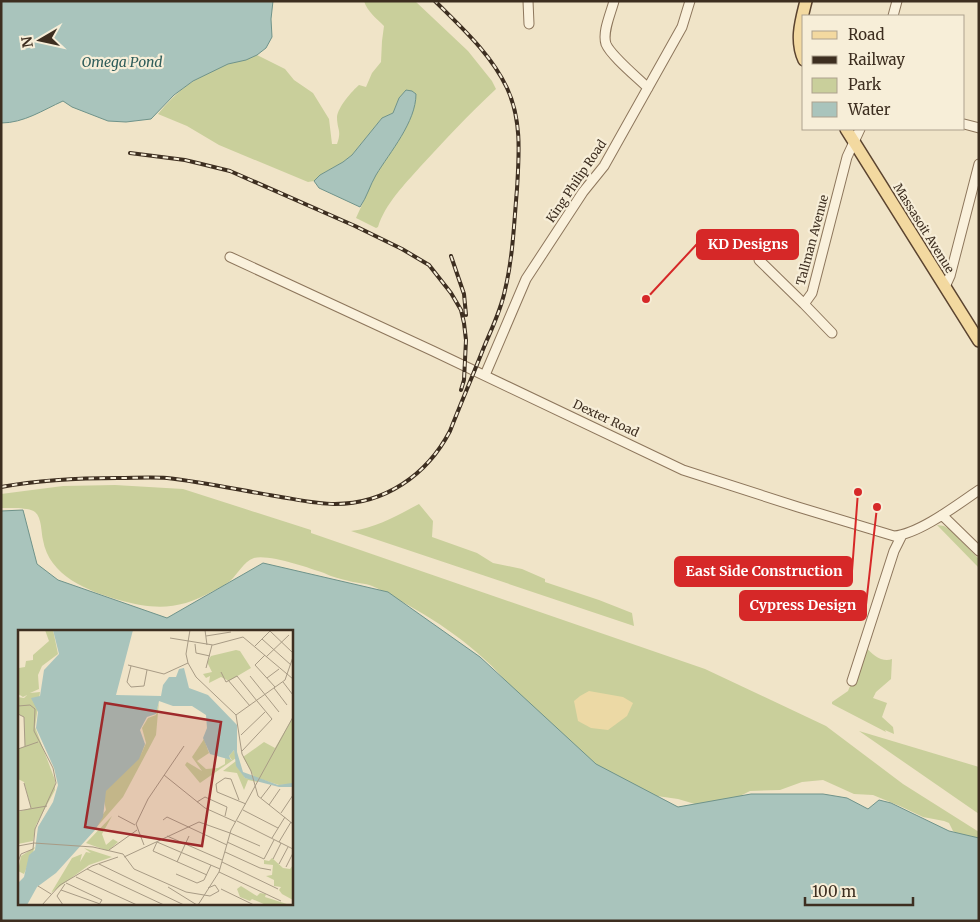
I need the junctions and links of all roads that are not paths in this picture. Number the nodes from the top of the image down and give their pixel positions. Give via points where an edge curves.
1 (528, 1) edge
2 (614, 1) edge
3 (690, 1) edge
4 (806, 1) edge
5 (897, 1) edge
6 (803, 15) edge
7 (893, 15) edge
8 (802, 23) edge
9 (529, 24) dead end
10 (802, 55) edge
11 (648, 88) junction
12 (965, 124) edge
13 (979, 128) edge
14 (847, 130) edge
15 (860, 130) edge
16 (854, 143) junction
17 (979, 164) edge
18 (230, 257) dead end
19 (759, 260) dead end
20 (945, 286) junction
21 (804, 304) junction
22 (832, 332) dead end
23 (979, 341) edge
24 (485, 375) junction
25 (979, 490) edge
26 (942, 515) junction
27 (902, 535) junction
28 (979, 551) edge
29 (852, 681) dead end

1 - 9 street
2 - 11 street via 606,44
3 - 11 street, King Philip Road via 682,27
4 - 6 main road
5 - 7 street
8 - 10 main road via 799,39
11 - 24 street, King Philip Road via 603,168 583,192 526,279
12 - 13 street
14 - 16 main road, Massasoit Avenue
15 - 16 street, Tallman Avenue
16 - 20 main road, Massasoit Avenue
16 - 21 street, Tallman Avenue via 846,157 812,293
17 - 20 street
18 - 24 street, Dexter Road
19 - 21 street
20 - 23 main road, Massasoit Avenue
21 - 22 street, Tallman Avenue
24 - 27 street, Dexter Road via 683,470 877,531
25 - 26 street
26 - 27 street
26 - 28 street
27 - 29 street

